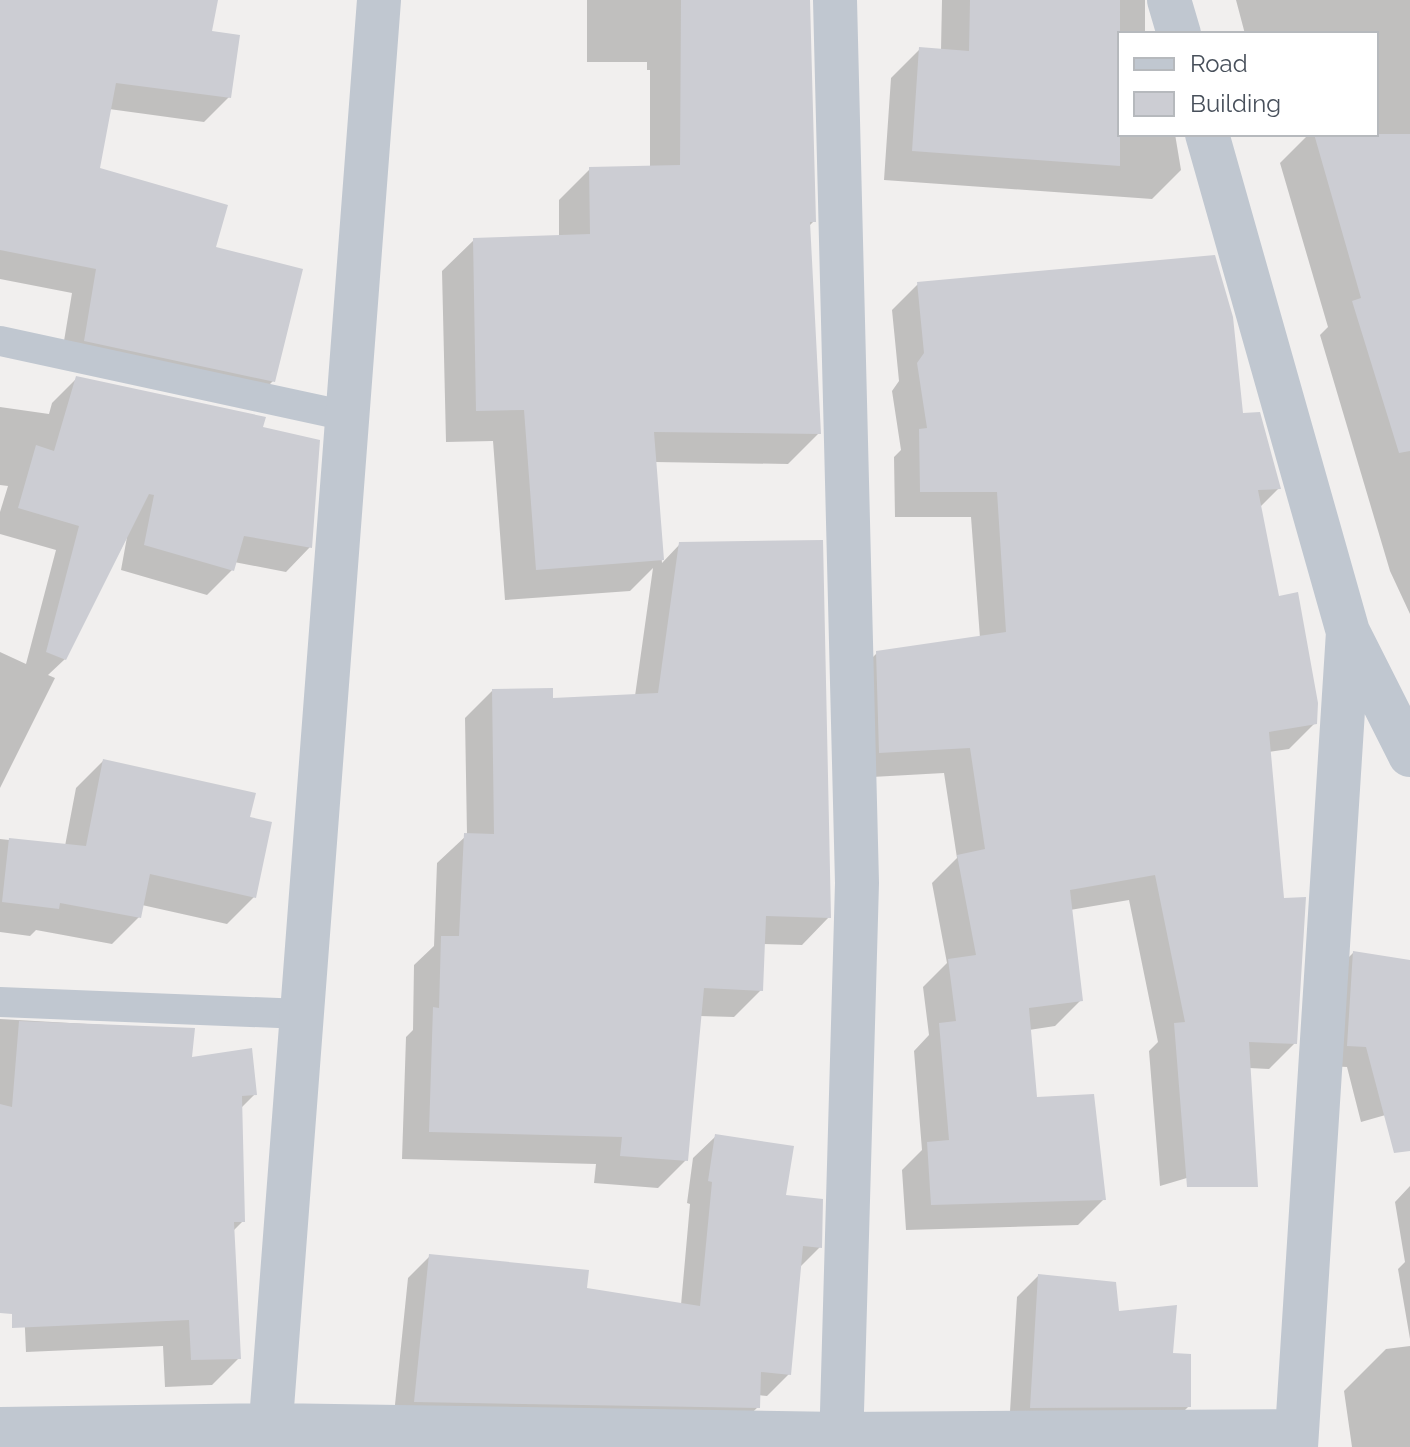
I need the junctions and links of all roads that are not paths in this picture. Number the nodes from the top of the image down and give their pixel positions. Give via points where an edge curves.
1 (379, 0) edge
2 (835, 0) edge
3 (1169, 0) edge
4 (1178, 32) edge
5 (1208, 136) edge
6 (0, 341) edge
7 (347, 416) junction
8 (1348, 632) junction
9 (1410, 755) edge
10 (0, 1002) edge
11 (303, 1014) junction
12 (0, 1429) edge
13 (270, 1436) edge
14 (1296, 1439) edge
15 (841, 1440) edge

1 - 7 street
2 - 15 street via 857,883
3 - 4 street
5 - 8 street
6 - 7 lane
7 - 11 street
8 - 9 street
8 - 14 street
10 - 11 lane
11 - 13 street
12 - 13 street
13 - 15 street
14 - 15 street

